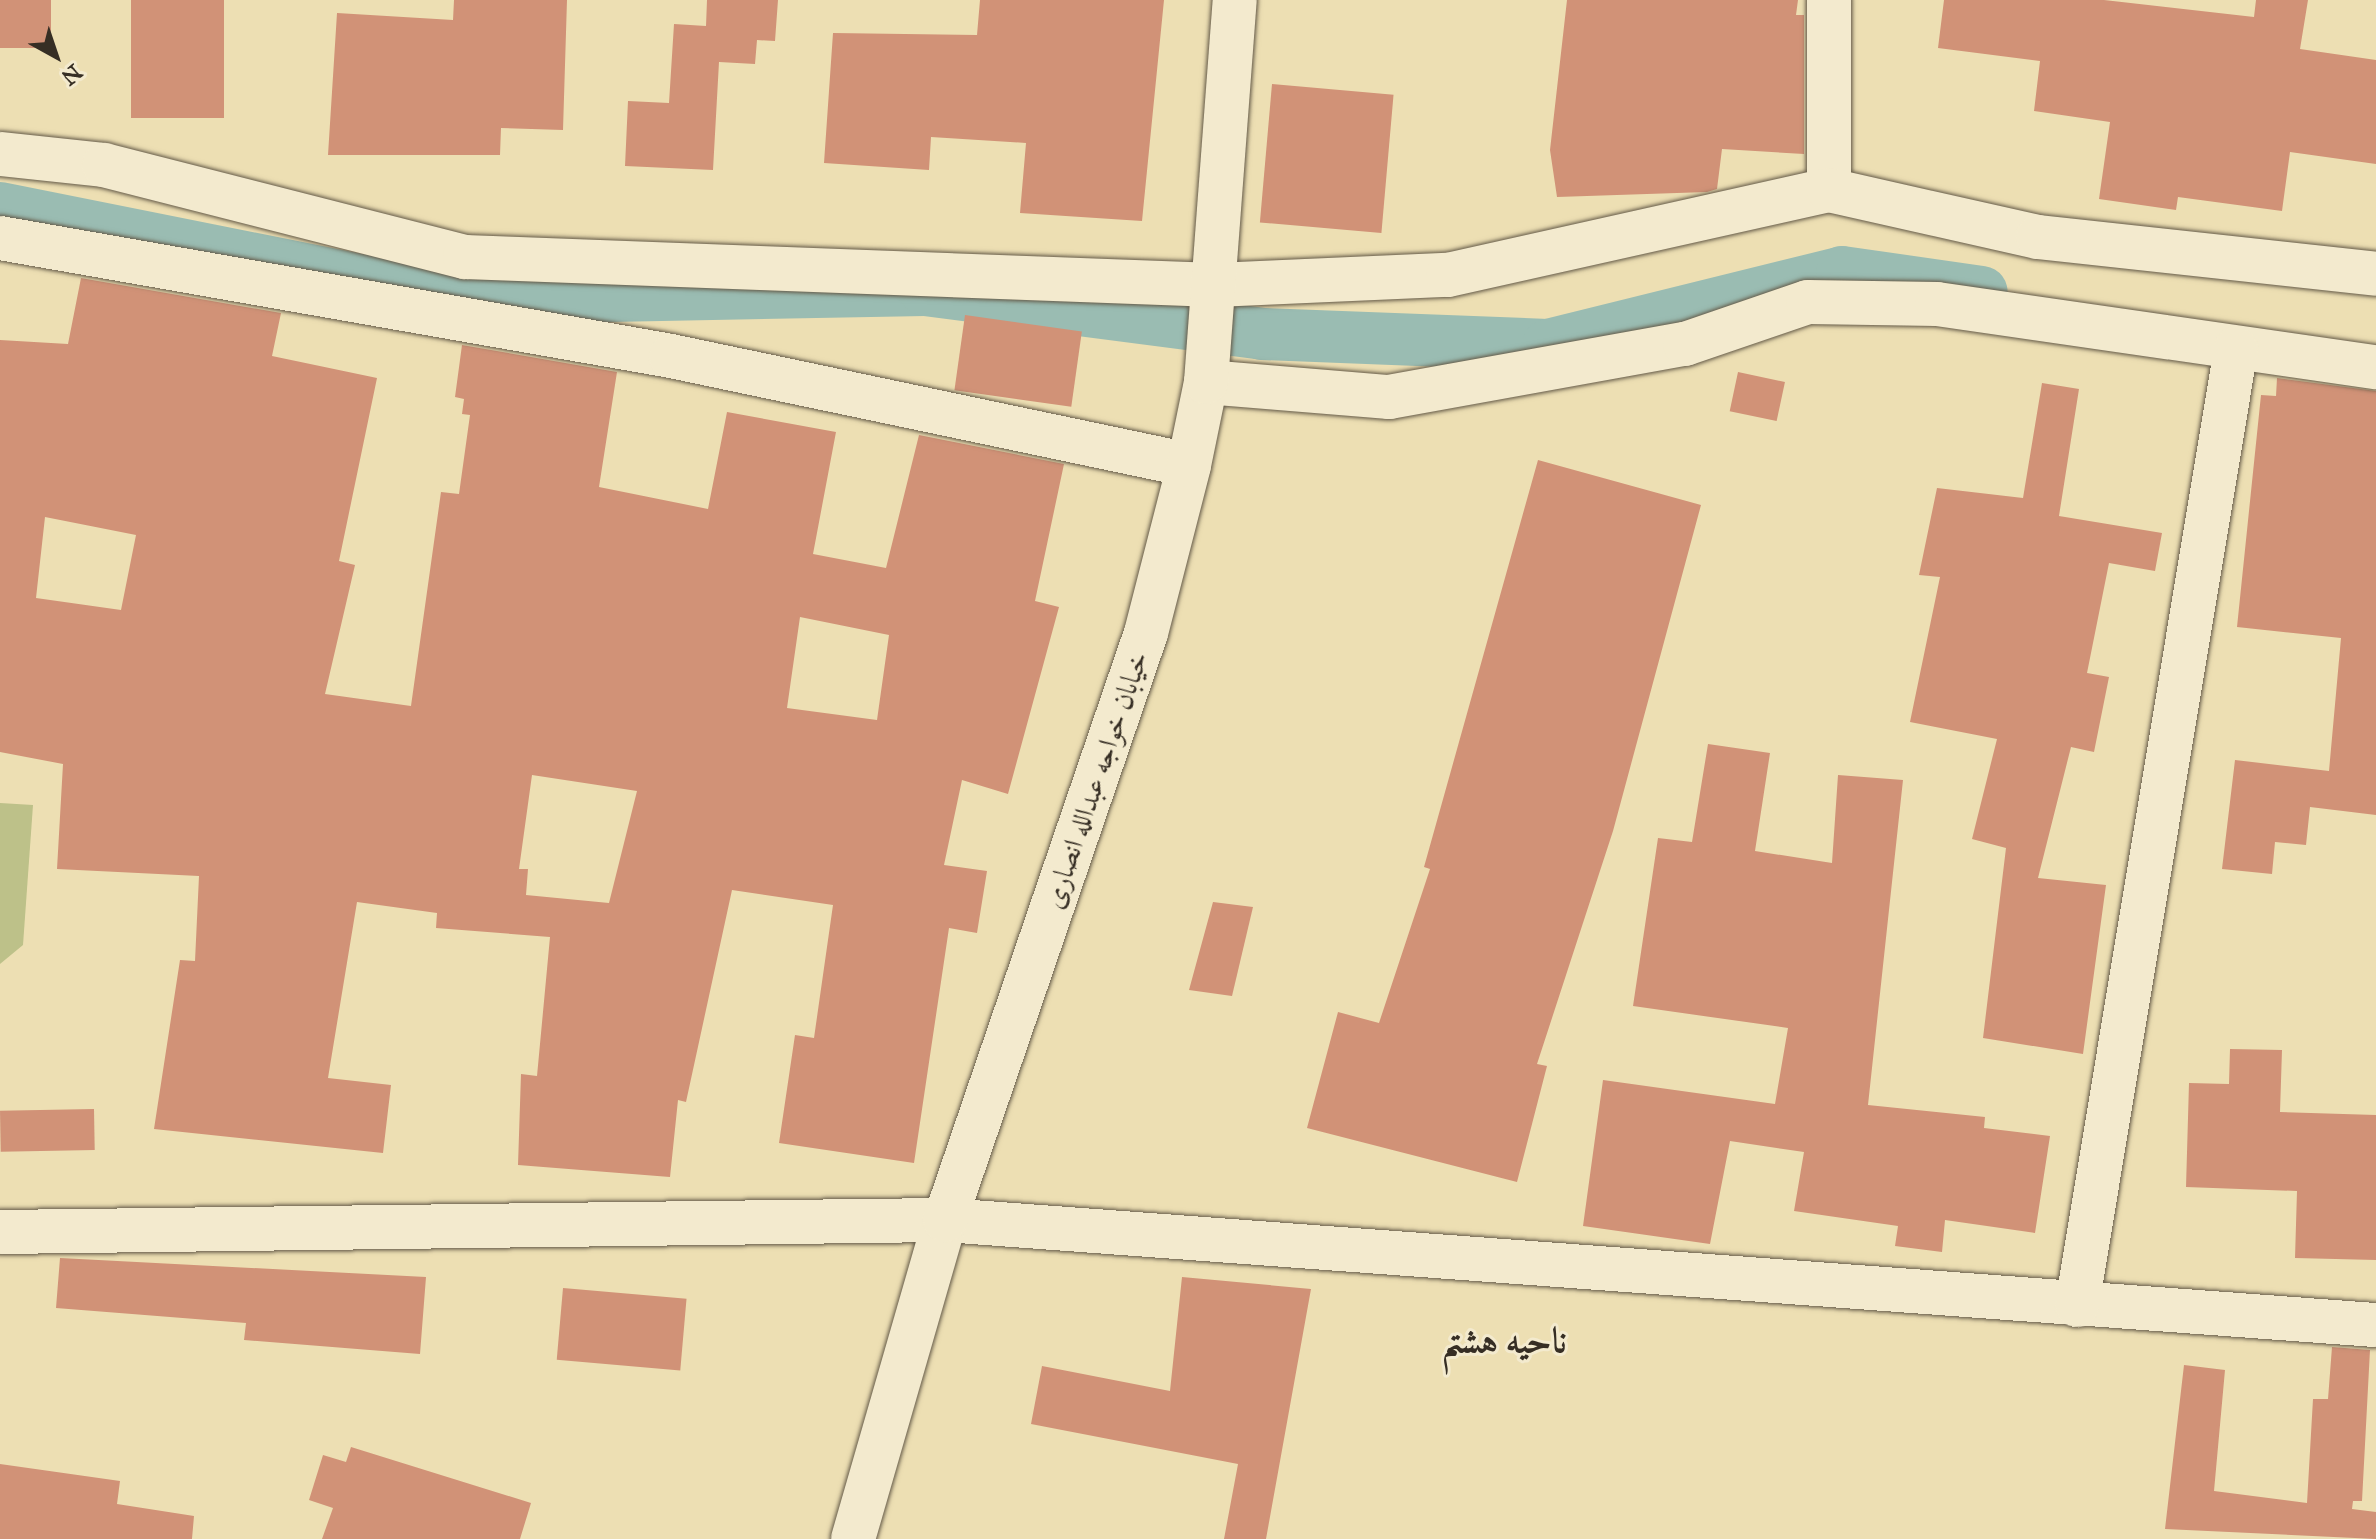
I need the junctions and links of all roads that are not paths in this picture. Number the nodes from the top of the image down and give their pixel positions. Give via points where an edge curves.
1 (1235, 0) edge
2 (1829, 0) edge
3 (0, 154) edge
4 (1829, 190) junction
5 (0, 238) edge
6 (2376, 274) edge
7 (1215, 285) junction
8 (2236, 349) junction
9 (2376, 367) edge
10 (1206, 382) junction
11 (1189, 465) junction
12 (945, 1220) junction
13 (0, 1232) edge
14 (2077, 1305) junction
15 (2376, 1325) edge
16 (853, 1539) edge

1 - 7 street, خیابان خواجه عبدالله انصاری
2 - 4 street
3 - 7 street via 104,165 465,257
4 - 6 street via 2038,237
4 - 7 street via 1448,275
5 - 11 street via 671,356
7 - 10 street, خیابان خواجه عبدالله انصاری
8 - 9 street
8 - 10 street via 1937,304 1808,302 1685,344 1389,397
8 - 14 street
10 - 11 street, خیابان خواجه عبدالله انصاری
11 - 12 street, خیابان خواجه عبدالله انصاری via 1146,633
12 - 13 street
12 - 14 street
12 - 16 street, خیابان خواجه عبدالله انصاری
14 - 15 street

